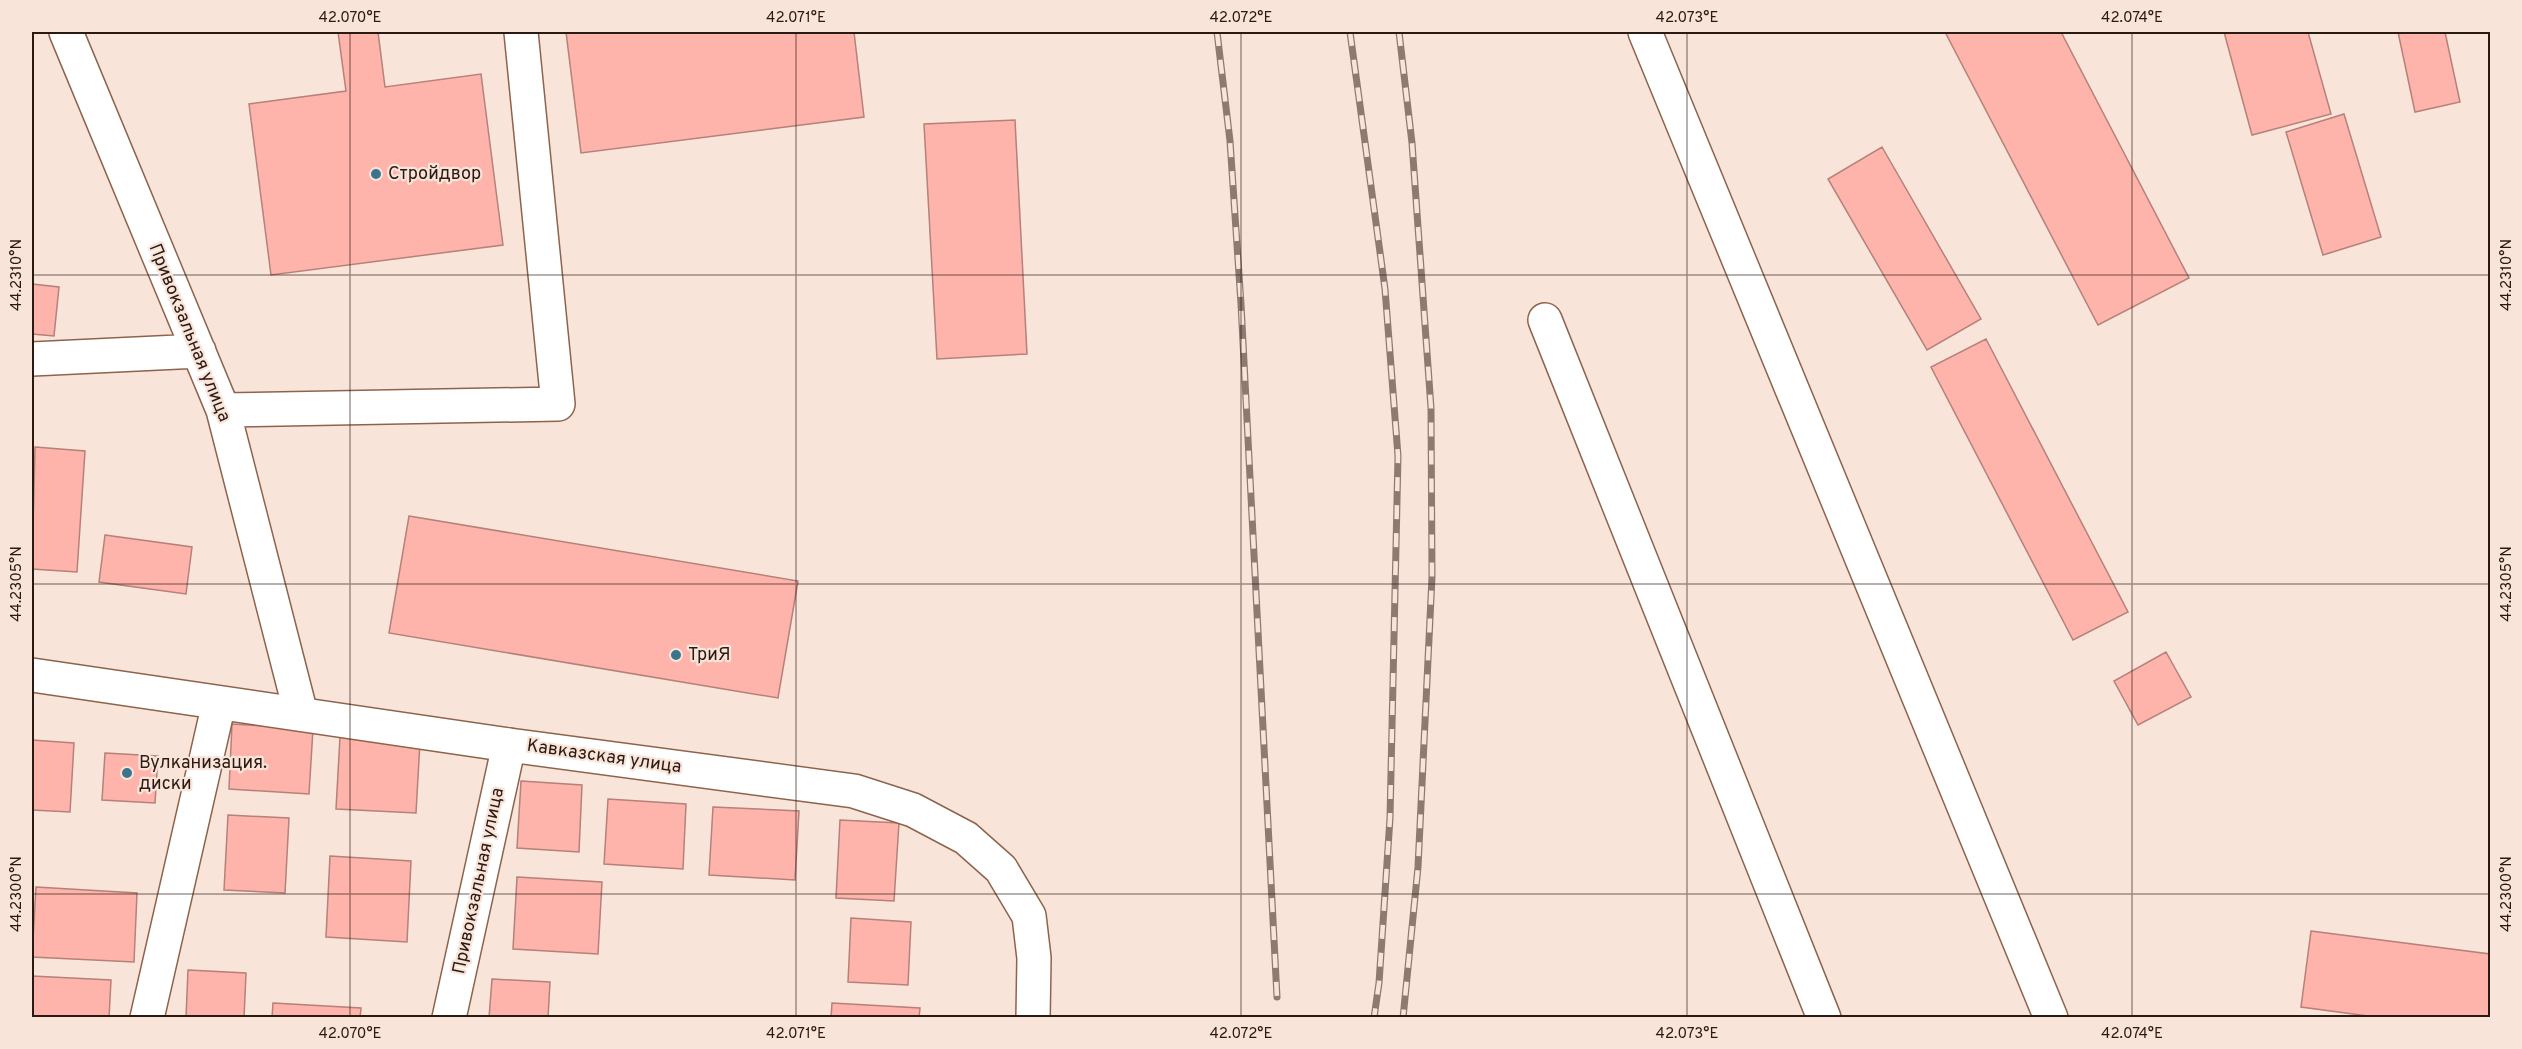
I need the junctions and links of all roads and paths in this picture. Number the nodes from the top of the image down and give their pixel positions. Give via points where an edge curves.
1 (66, 32) edge
2 (521, 32) edge
3 (1645, 32) edge
4 (1545, 320) dead end
5 (199, 351) junction
6 (32, 359) edge
7 (223, 410) junction
8 (32, 675) edge
9 (219, 703) junction
10 (301, 714) junction
11 (509, 745) junction
12 (147, 1017) edge
13 (449, 1017) edge
14 (1033, 1017) edge
15 (1824, 1017) edge
16 (2051, 1017) edge

1 - 5 street, Привокзальная улица
2 - 7 street via 558,404
3 - 16 street
4 - 15 street
5 - 6 street
5 - 7 street, Привокзальная улица
7 - 10 street, Привокзальная улица
8 - 9 street, Кавказская улица
9 - 10 street, Кавказская улица
9 - 12 street
10 - 11 street, Кавказская улица
11 - 13 street, Привокзальная улица
11 - 14 street, Кавказская улица via 854,791 913,810 966,838 1001,869 1029,916 1034,958

